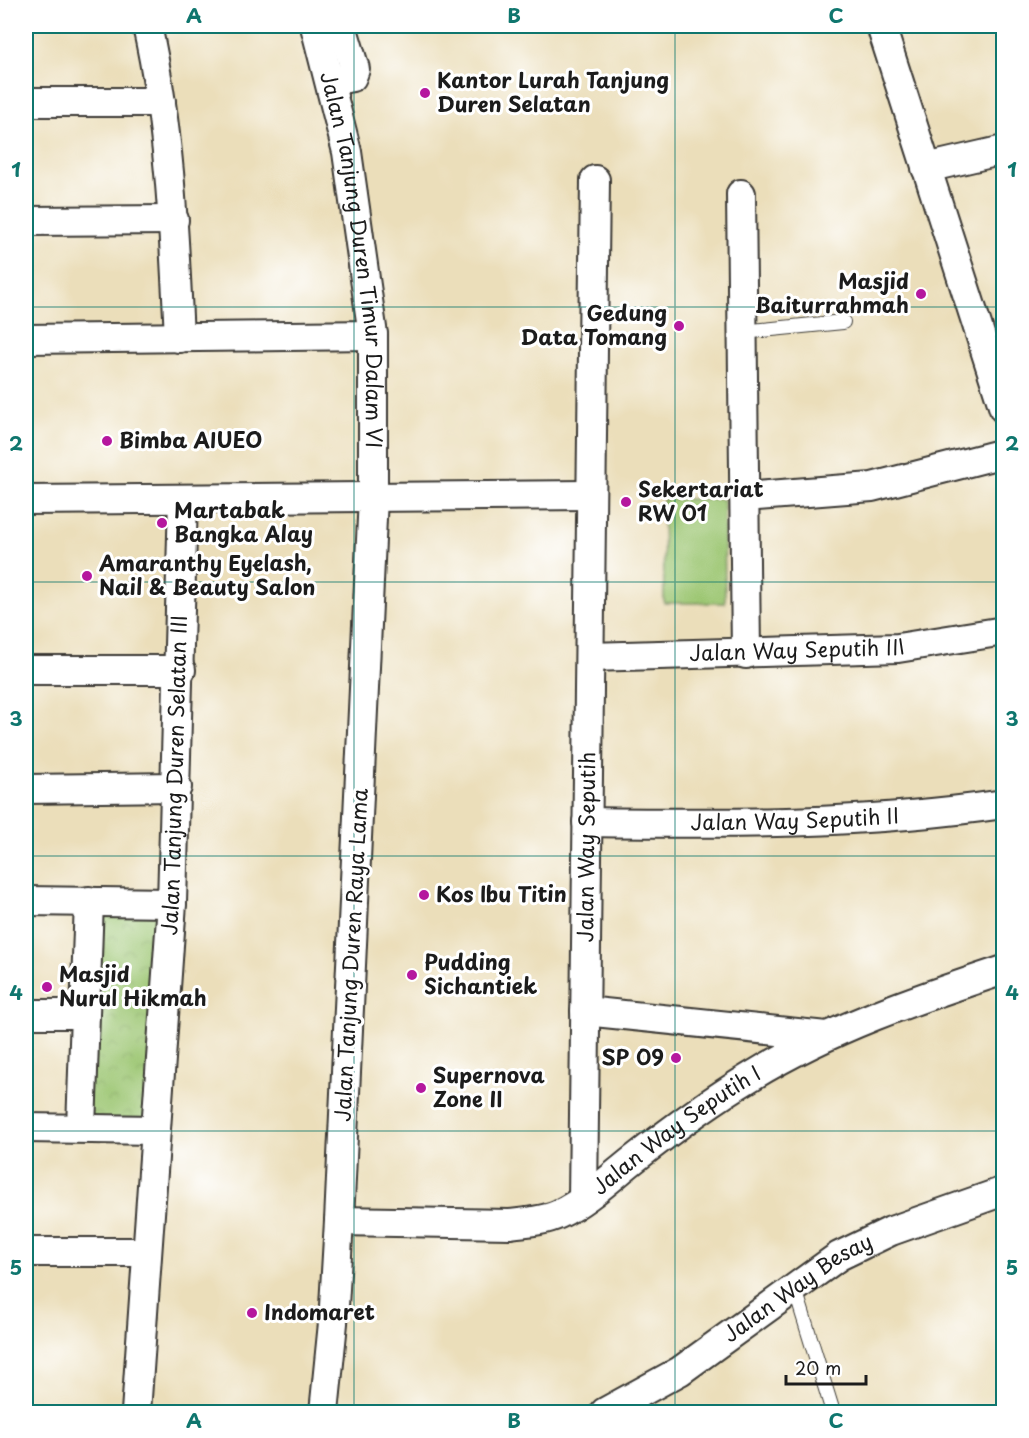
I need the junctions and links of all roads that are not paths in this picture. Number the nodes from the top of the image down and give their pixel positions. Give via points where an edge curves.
1 (147, 26) edge
2 (315, 26) edge
3 (342, 26) edge
4 (881, 26) edge
5 (331, 81) junction
6 (26, 102) edge
7 (161, 102) junction
8 (1004, 150) edge
9 (926, 168) junction
10 (595, 180) dead end
11 (741, 194) dead end
12 (174, 220) junction
13 (26, 221) edge
14 (843, 322) dead end
15 (742, 332) junction
16 (373, 335) junction
17 (179, 338) junction
18 (26, 339) edge
19 (1004, 409) edge
20 (1004, 453) edge
21 (591, 495) junction
22 (373, 497) junction
23 (744, 497) junction
24 (183, 499) junction
25 (26, 500) edge
26 (1004, 631) edge
27 (746, 654) junction
28 (590, 657) junction
29 (26, 670) edge
30 (181, 670) junction
31 (177, 788) junction
32 (26, 789) edge
33 (1004, 804) edge
34 (587, 822) junction
35 (26, 901) edge
36 (88, 901) junction
37 (172, 903) junction
38 (1004, 970) edge
39 (585, 1011) junction
40 (26, 1014) edge
41 (86, 1014) junction
42 (826, 1036) junction
43 (26, 1128) edge
44 (81, 1128) junction
45 (156, 1130) junction
46 (1004, 1191) edge
47 (583, 1199) junction
48 (339, 1221) junction
49 (26, 1252) edge
50 (147, 1252) junction
51 (794, 1286) junction
52 (136, 1413) edge
53 (324, 1413) edge
54 (605, 1413) edge
55 (833, 1413) edge

1 - 7 street
2 - 5 street, Jalan Tanjung Duren Timur Dalam VI
3 - 5 street via 355,69 352,77
4 - 9 street
5 - 16 street, Jalan Tanjung Duren Timur Dalam VI via 349,162
6 - 7 street
7 - 12 street
8 - 9 street
9 - 19 street
10 - 21 street, Jalan Way Seputih
11 - 15 street
12 - 13 street
12 - 17 street
14 - 15 lane
15 - 23 street
16 - 17 street
16 - 22 street, Jalan Tanjung Duren Timur Dalam VI
17 - 18 street
20 - 23 street via 872,488
21 - 22 street
21 - 28 street, Jalan Way Seputih
22 - 24 street
22 - 48 street, Jalan Tanjung Duren Raya Lama
23 - 27 street
24 - 25 street
24 - 30 street, Jalan Tanjung Duren Selatan III
26 - 27 street, Jalan Way Seputih III via 898,648
27 - 28 street, Jalan Way Seputih III
28 - 34 street, Jalan Way Seputih
29 - 30 street
30 - 31 street, Jalan Tanjung Duren Selatan III
31 - 32 street
31 - 37 street, Jalan Tanjung Duren Selatan III
33 - 34 street, Jalan Way Seputih II via 929,815 798,824
34 - 39 street, Jalan Way Seputih
35 - 36 street
36 - 37 street
36 - 41 street
37 - 45 street, Jalan Tanjung Duren Selatan III
38 - 42 street, Jalan Way Seputih I via 880,1012
39 - 42 street
39 - 47 street, Jalan Way Seputih
40 - 41 street
41 - 44 street
42 - 47 street, Jalan Way Seputih I via 752,1076 695,1114
43 - 44 street
44 - 45 street
45 - 50 street, Jalan Tanjung Duren Selatan III
46 - 51 street, Jalan Way Besay via 891,1231 839,1256
47 - 48 street, Jalan Way Seputih I via 559,1214 535,1222
48 - 53 street, Jalan Tanjung Duren Raya Lama
49 - 50 street
50 - 52 street, Jalan Tanjung Duren Selatan III
51 - 54 street, Jalan Way Besay via 680,1371
51 - 55 lane

